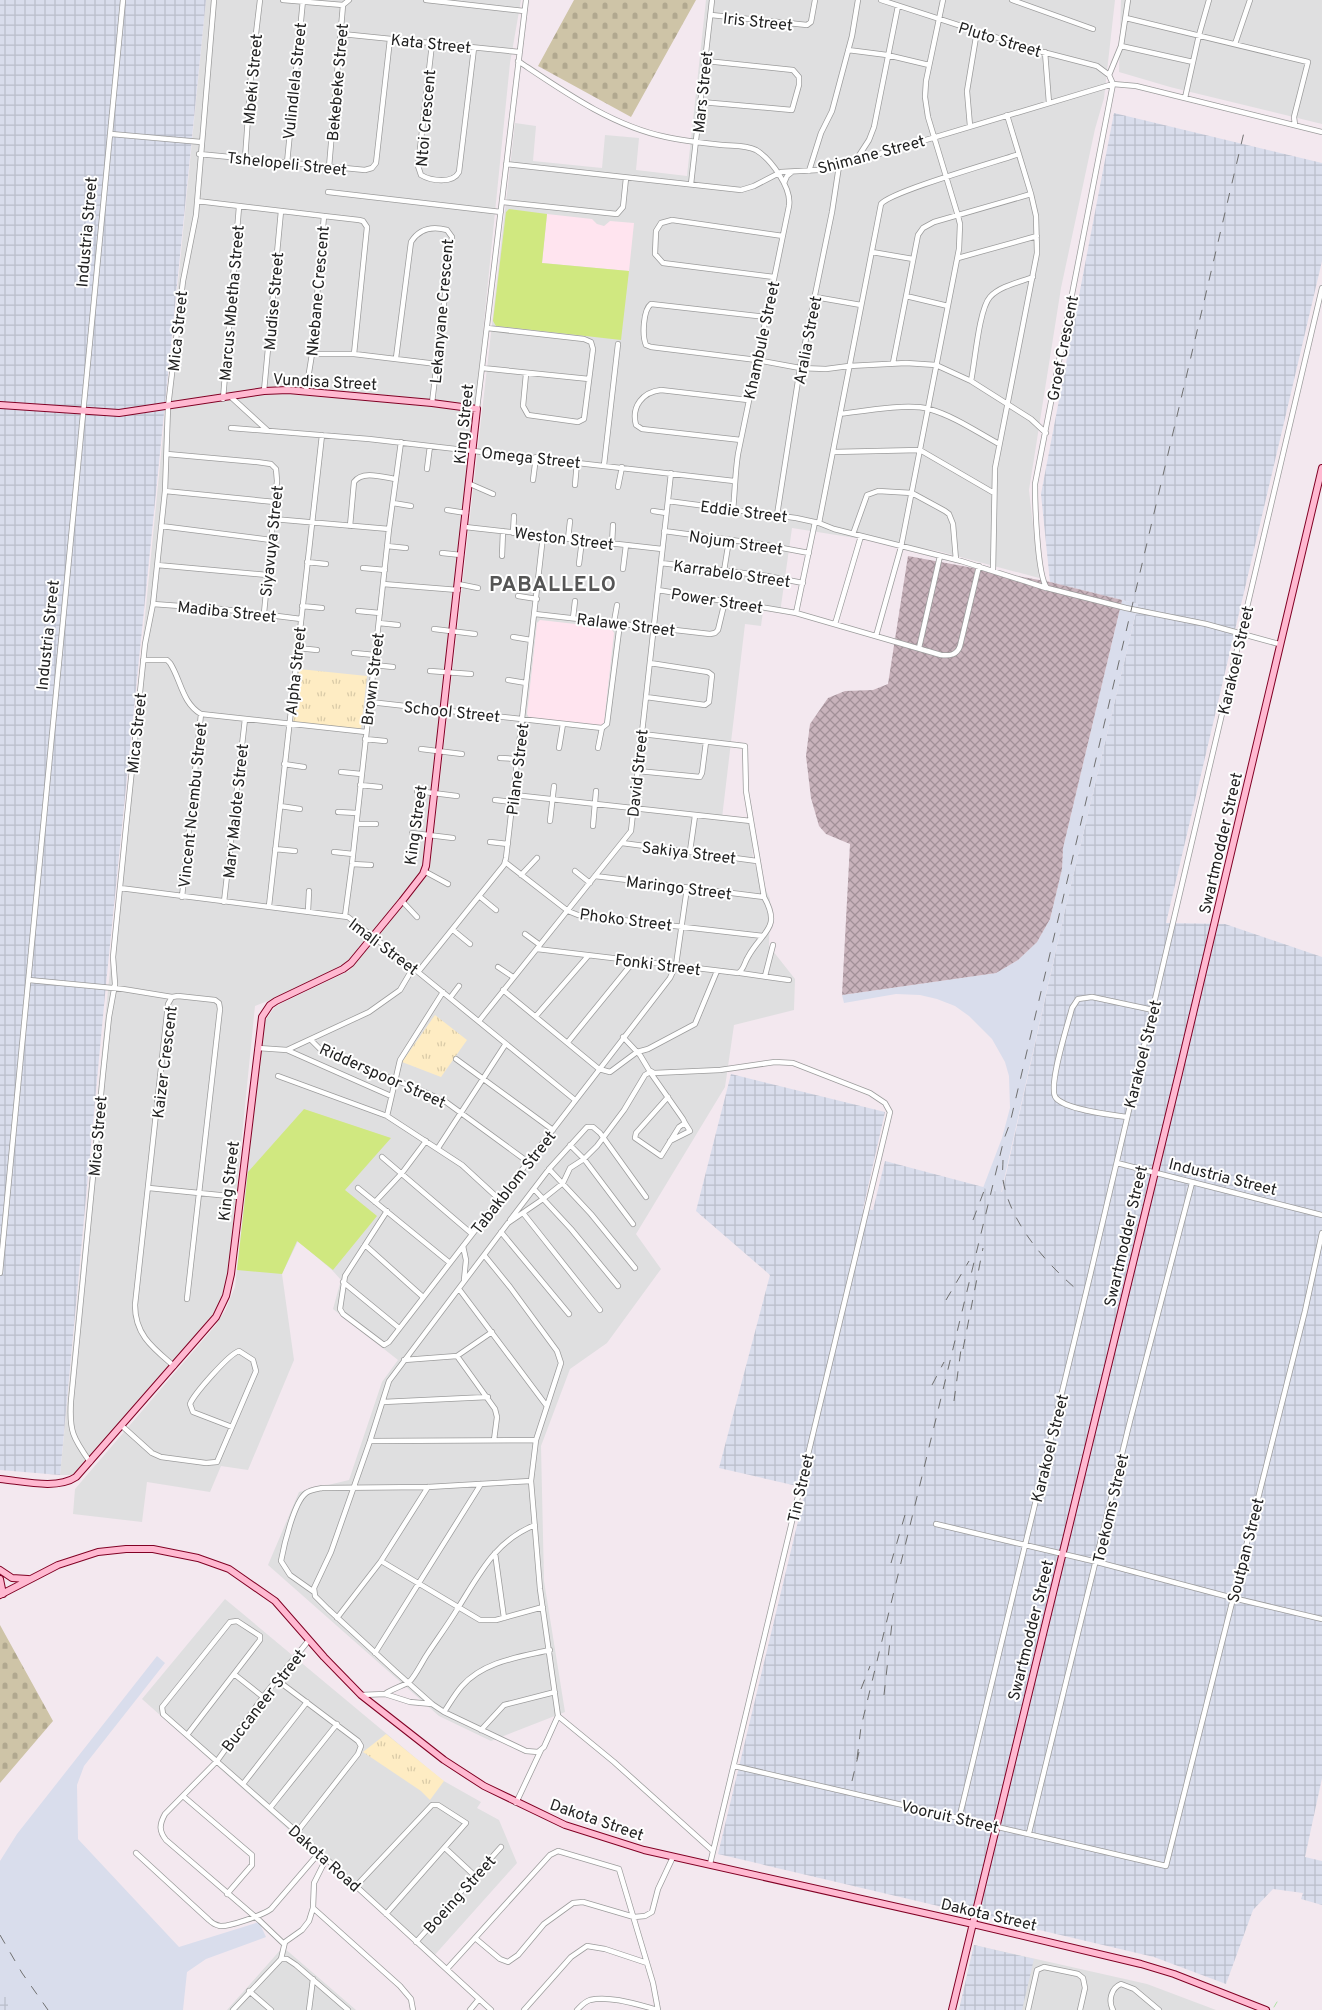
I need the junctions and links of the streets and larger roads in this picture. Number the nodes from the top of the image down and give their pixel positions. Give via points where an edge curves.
1 (123, 0) edge
2 (214, 0) edge
3 (260, 0) edge
4 (283, 0) edge
5 (350, 0) edge
6 (426, 0) edge
7 (482, 0) edge
8 (526, 0) edge
9 (712, 0) edge
10 (815, 0) edge
11 (858, 0) edge
12 (881, 0) edge
13 (942, 0) edge
14 (1012, 0) edge
15 (1128, 0) edge
16 (1209, 0) edge
17 (1250, 0) edge
18 (302, 1) edge
19 (343, 5) junction
20 (898, 6) junction
21 (481, 7) junction
22 (524, 11) junction
23 (711, 15) junction
24 (1126, 18) junction
25 (939, 20) junction
26 (1092, 29) dead end
27 (977, 31) junction
28 (342, 34) junction
29 (1199, 35) junction
30 (390, 39) junction
31 (432, 44) junction
32 (1235, 44) junction
33 (1121, 46) junction
34 (474, 48) junction
35 (848, 50) junction
36 (519, 52) junction
37 (1045, 52) junction
38 (887, 55) junction
39 (518, 61) junction
40 (706, 61) junction
41 (1193, 62) junction
42 (929, 65) junction
43 (1109, 75) junction
44 (1113, 84) junction
45 (1185, 98) junction
46 (701, 102) junction
47 (1049, 102) junction
48 (1007, 115) junction
49 (1295, 125) junction
50 (970, 126) junction
51 (1322, 132) edge
52 (111, 134) junction
53 (934, 137) junction
54 (201, 142) junction
55 (697, 142) junction
56 (200, 154) junction
57 (1019, 154) junction
58 (246, 159) junction
59 (856, 160) junction
60 (286, 163) junction
61 (506, 164) junction
62 (839, 166) junction
63 (329, 167) junction
64 (809, 171) junction
65 (792, 172) junction
66 (777, 174) junction
67 (626, 178) junction
68 (946, 178) junction
69 (784, 183) junction
70 (691, 184) junction
71 (328, 192) dead end
72 (1031, 194) junction
73 (197, 201) junction
74 (502, 202) junction
75 (239, 207) junction
76 (281, 211) junction
77 (501, 212) junction
78 (324, 216) junction
79 (958, 216) junction
80 (783, 236) junction
81 (1037, 236) junction
82 (872, 252) junction
83 (958, 258) junction
84 (913, 259) junction
85 (774, 277) junction
86 (1033, 277) junction
87 (1322, 288) edge
88 (906, 296) junction
89 (815, 297) junction
90 (861, 305) junction
91 (948, 306) junction
92 (766, 317) junction
93 (487, 328) junction
94 (618, 344) dead end
95 (312, 354) junction
96 (354, 354) junction
97 (396, 358) junction
98 (757, 360) junction
99 (893, 363) junction
100 (437, 364) junction
101 (936, 365) junction
102 (849, 366) junction
103 (482, 368) junction
104 (800, 368) junction
105 (526, 374) junction
106 (589, 379) junction
107 (971, 381) junction
108 (264, 391) junction
109 (306, 391) junction
110 (231, 397) junction
111 (222, 398) junction
112 (748, 400) junction
113 (432, 403) junction
114 (0, 405) edge
115 (1008, 405) junction
116 (168, 407) junction
117 (928, 408) junction
118 (478, 409) junction
119 (83, 410) junction
120 (840, 414) junction
121 (231, 428) dead end
122 (267, 430) junction
123 (1046, 433) junction
124 (322, 435) junction
125 (741, 440) junction
126 (401, 442) junction
127 (999, 444) junction
128 (430, 446) junction
129 (473, 450) junction
130 (920, 450) junction
131 (833, 452) junction
132 (167, 454) junction
133 (536, 457) junction
134 (577, 462) junction
135 (604, 465) junction
136 (622, 467) junction
137 (1322, 468) edge
138 (427, 469) dead end
139 (671, 473) junction
140 (395, 479) junction
141 (532, 480) dead end
142 (734, 481) junction
143 (470, 484) junction
144 (574, 485) dead end
145 (618, 487) dead end
146 (165, 491) junction
147 (912, 493) junction
148 (493, 494) dead end
149 (994, 494) junction
150 (668, 501) junction
151 (275, 502) junction
152 (393, 503) junction
153 (411, 506) dead end
154 (447, 510) dead end
155 (733, 510) junction
156 (653, 511) dead end
157 (466, 513) junction
158 (666, 513) junction
159 (778, 515) junction
160 (514, 516) dead end
161 (273, 519) junction
162 (570, 521) dead end
163 (312, 523) junction
164 (817, 523) junction
165 (612, 525) dead end
166 (161, 526) junction
167 (350, 526) junction
168 (465, 526) junction
169 (389, 530) junction
170 (503, 531) junction
171 (664, 531) junction
172 (513, 532) junction
173 (853, 534) junction
174 (543, 536) junction
175 (861, 536) junction
176 (568, 539) junction
177 (271, 540) junction
178 (582, 540) junction
179 (729, 540) junction
180 (612, 544) junction
181 (626, 545) junction
182 (388, 546) junction
183 (901, 547) junction
184 (406, 548) dead end
185 (662, 550) junction
186 (442, 553) dead end
187 (809, 553) junction
188 (461, 555) junction
189 (502, 556) dead end
190 (940, 556) junction
191 (956, 560) junction
192 (307, 562) junction
193 (661, 563) junction
194 (326, 564) dead end
195 (579, 564) dead end
196 (157, 565) junction
197 (979, 566) junction
198 (363, 568) dead end
199 (623, 569) dead end
200 (385, 570) junction
201 (724, 571) junction
202 (993, 571) junction
203 (267, 575) junction
204 (803, 583) junction
205 (383, 584) junction
206 (458, 587) junction
207 (478, 588) dead end
208 (1047, 588) junction
209 (658, 590) junction
210 (518, 596) dead end
211 (537, 599) junction
212 (575, 600) dead end
213 (725, 601) junction
214 (153, 604) junction
215 (617, 605) dead end
216 (302, 606) junction
217 (322, 608) dead end
218 (358, 611) dead end
219 (264, 613) junction
220 (380, 613) junction
221 (796, 613) junction
222 (535, 614) junction
223 (574, 618) junction
224 (301, 619) junction
225 (614, 622) junction
226 (379, 623) junction
227 (620, 623) junction
228 (835, 624) junction
229 (398, 625) dead end
230 (653, 627) junction
231 (434, 629) dead end
232 (453, 631) junction
233 (1242, 633) junction
234 (475, 634) dead end
235 (876, 636) junction
236 (513, 638) dead end
237 (531, 640) junction
238 (1279, 644) junction
239 (298, 648) junction
240 (918, 648) junction
241 (317, 650) dead end
242 (354, 653) dead end
243 (375, 655) junction
244 (143, 660) junction
245 (650, 663) junction
246 (374, 665) junction
247 (393, 667) dead end
248 (430, 671) dead end
249 (448, 673) junction
250 (471, 674) dead end
251 (508, 680) dead end
252 (526, 683) junction
253 (646, 697) junction
254 (370, 702) junction
255 (444, 710) junction
256 (202, 714) junction
257 (523, 718) junction
258 (245, 719) junction
259 (289, 724) junction
260 (563, 724) junction
261 (602, 728) junction
262 (366, 732) junction
263 (642, 734) junction
264 (365, 739) junction
265 (385, 741) dead end
266 (706, 742) junction
267 (559, 748) dead end
268 (598, 748) dead end
269 (421, 749) dead end
270 (438, 751) junction
271 (462, 754) dead end
272 (500, 758) dead end
273 (518, 759) junction
274 (284, 764) junction
275 (304, 767) dead end
276 (638, 771) junction
277 (341, 772) dead end
278 (361, 774) junction
279 (360, 785) junction
280 (554, 786) dead end
281 (380, 787) dead end
282 (596, 790) dead end
283 (417, 791) dead end
284 (434, 793) junction
285 (457, 796) dead end
286 (514, 796) junction
287 (495, 800) dead end
288 (553, 801) junction
289 (513, 802) junction
290 (595, 805) junction
291 (280, 806) junction
292 (300, 809) dead end
293 (634, 809) junction
294 (338, 812) dead end
295 (358, 813) junction
296 (695, 816) junction
297 (550, 821) dead end
298 (751, 821) junction
299 (357, 824) junction
300 (376, 824) dead end
301 (592, 826) dead end
302 (412, 833) dead end
303 (429, 835) junction
304 (452, 838) dead end
305 (490, 842) dead end
306 (622, 843) junction
307 (508, 844) junction
308 (275, 849) junction
309 (295, 851) dead end
310 (690, 851) junction
311 (334, 852) dead end
312 (353, 854) junction
313 (537, 858) dead end
314 (757, 861) junction
315 (505, 862) junction
316 (352, 864) junction
317 (371, 865) dead end
318 (575, 871) dead end
319 (424, 872) junction
320 (521, 875) junction
321 (595, 876) junction
322 (590, 883) junction
323 (448, 884) dead end
324 (687, 888) junction
325 (120, 890) junction
326 (309, 892) dead end
327 (479, 896) junction
328 (182, 897) junction
329 (764, 897) junction
330 (402, 901) junction
331 (224, 902) junction
332 (269, 906) junction
333 (496, 910) dead end
334 (308, 911) junction
335 (568, 911) junction
336 (344, 916) junction
337 (417, 917) dead end
338 (682, 926) junction
339 (453, 930) junction
340 (525, 934) dead end
341 (372, 936) junction
342 (761, 938) junction
343 (470, 944) dead end
344 (774, 945) dead end
345 (538, 947) junction
346 (588, 956) junction
347 (634, 961) junction
348 (676, 965) junction
349 (498, 967) dead end
350 (413, 968) junction
351 (717, 971) junction
352 (418, 972) junction
353 (740, 973) junction
354 (764, 976) junction
355 (514, 977) junction
356 (29, 980) junction
357 (789, 980) dead end
358 (459, 986) dead end
359 (114, 988) junction
360 (503, 990) junction
361 (443, 992) junction
362 (172, 997) junction
363 (450, 998) junction
364 (1153, 1010) junction
365 (536, 1016) junction
366 (479, 1021) junction
367 (623, 1037) junction
368 (311, 1040) junction
369 (568, 1042) junction
370 (505, 1045) junction
371 (258, 1048) junction
372 (287, 1050) junction
373 (637, 1052) junction
374 (456, 1059) dead end
375 (600, 1069) junction
376 (650, 1072) junction
377 (278, 1076) dead end
378 (394, 1080) junction
379 (484, 1080) junction
380 (391, 1096) junction
381 (668, 1097) junction
382 (575, 1100) junction
383 (461, 1112) junction
384 (387, 1116) junction
385 (1127, 1117) junction
386 (685, 1123) junction
387 (553, 1130) junction
388 (604, 1138) junction
389 (426, 1140) junction
390 (669, 1141) junction
391 (570, 1145) junction
392 (438, 1148) junction
393 (382, 1157) dead end
394 (584, 1159) junction
395 (528, 1162) junction
396 (1117, 1163) junction
397 (549, 1169) junction
398 (402, 1173) junction
399 (1154, 1173) junction
400 (563, 1183) junction
401 (1192, 1183) junction
402 (149, 1188) junction
403 (358, 1188) dead end
404 (534, 1190) junction
405 (199, 1194) junction
406 (239, 1197) junction
407 (646, 1197) dead end
408 (543, 1199) junction
409 (500, 1200) junction
410 (375, 1202) junction
411 (387, 1211) junction
412 (523, 1213) junction
413 (1322, 1215) edge
414 (508, 1223) junction
415 (633, 1224) dead end
416 (500, 1232) junction
417 (1322, 1233) edge
418 (472, 1234) junction
419 (365, 1245) junction
420 (463, 1246) junction
421 (484, 1255) junction
422 (450, 1263) junction
423 (634, 1268) dead end
424 (0, 1273) edge
425 (344, 1282) junction
426 (464, 1282) junction
427 (618, 1286) dead end
428 (459, 1289) junction
429 (423, 1297) junction
430 (187, 1299) dead end
431 (600, 1310) dead end
432 (570, 1314) dead end
433 (399, 1328) junction
434 (492, 1332) junction
435 (457, 1356) junction
436 (404, 1360) junction
437 (174, 1366) junction
438 (488, 1397) junction
439 (383, 1402) junction
440 (546, 1405) junction
441 (122, 1426) junction
442 (232, 1427) junction
443 (494, 1440) junction
444 (536, 1440) junction
445 (370, 1441) junction
446 (90, 1462) junction
447 (0, 1479) edge
448 (532, 1481) junction
449 (481, 1484) junction
450 (355, 1487) junction
451 (428, 1487) junction
452 (936, 1524) dead end
453 (535, 1525) junction
454 (1025, 1546) junction
455 (495, 1553) junction
456 (1063, 1555) junction
457 (381, 1561) junction
458 (1097, 1562) junction
459 (0, 1570) edge
460 (0, 1579) edge
461 (31, 1579) junction
462 (419, 1584) junction
463 (314, 1592) junction
464 (2, 1595) edge
465 (1233, 1598) junction
466 (458, 1608) junction
467 (544, 1608) junction
468 (337, 1618) junction
469 (504, 1618) junction
470 (1322, 1620) edge
471 (309, 1640) junction
472 (550, 1650) junction
473 (375, 1654) junction
474 (234, 1674) junction
475 (278, 1680) junction
476 (409, 1682) junction
477 (555, 1692) junction
478 (385, 1694) junction
479 (361, 1695) junction
480 (264, 1697) junction
481 (307, 1702) junction
482 (432, 1704) junction
483 (444, 1712) junction
484 (558, 1716) junction
485 (337, 1724) junction
486 (481, 1730) junction
487 (187, 1735) junction
488 (541, 1750) junction
489 (216, 1760) junction
490 (734, 1766) junction
491 (243, 1784) junction
492 (184, 1796) junction
493 (516, 1803) junction
494 (270, 1808) junction
495 (959, 1819) junction
496 (996, 1827) junction
497 (298, 1832) junction
498 (1029, 1833) junction
499 (501, 1847) dead end
500 (445, 1848) junction
501 (712, 1851) junction
502 (136, 1852) dead end
503 (319, 1853) junction
504 (673, 1857) junction
505 (326, 1859) junction
506 (710, 1864) junction
507 (1166, 1866) joint
508 (475, 1876) junction
509 (356, 1886) junction
510 (227, 1894) junction
511 (313, 1908) junction
512 (386, 1914) junction
513 (254, 1916) junction
514 (634, 1917) junction
515 (973, 1924) junction
516 (475, 1938) junction
517 (416, 1942) junction
518 (284, 1944) junction
519 (281, 1959) junction
520 (648, 1963) junction
521 (447, 1969) junction
522 (313, 1979) junction
523 (250, 1992) junction
524 (479, 1999) junction
525 (233, 2010) edge
526 (271, 2010) edge
527 (309, 2010) edge
528 (348, 2010) edge
529 (413, 2010) edge
530 (470, 2010) edge
531 (491, 2010) edge
532 (524, 2010) edge
533 (577, 2010) edge
534 (658, 2010) edge
535 (952, 2010) edge
536 (1028, 2010) edge
537 (1080, 2010) edge
538 (1113, 2010) edge
539 (1159, 2010) edge
540 (1266, 2010) edge

1 - 52 street, Industria Street
2 - 54 street, Mica Street
3 - 58 street, Mbeki Street
4 - 18 street
5 - 19 street, Bekebeke Street
6 - 21 street
7 - 21 street
8 - 22 street, King Street
9 - 23 street, Mars Street
10 - 23 street, Iris Street via 811,22 807,25
11 - 35 street
12 - 20 street, Pluto Street
13 - 25 street
14 - 26 street
15 - 24 street
16 - 29 street
17 - 32 street
18 - 19 street
18 - 60 street, Vulindlela Street
19 - 28 street, Bekebeke Street
20 - 25 street, Pluto Street
20 - 38 street
21 - 22 street
22 - 36 street, King Street
23 - 40 street, Mars Street
24 - 29 street
24 - 33 street
25 - 27 street, Pluto Street
25 - 42 street
27 - 37 street, Pluto Street
27 - 50 street via 967,91
28 - 30 street, Kata Street
28 - 63 street, Bekebeke Street
29 - 32 street
29 - 41 street
30 - 31 street, Kata Street
30 - 63 street, Tshelopeli Street via 376,163 365,170
31 - 34 street, Kata Street
31 - 34 street, Ntoi Crescent via 418,166 421,175 450,180 459,172
32 - 49 street via 1308,62 1294,116
33 - 41 street
33 - 43 street
34 - 36 street, Kata Street
35 - 38 street
35 - 64 street via 832,111
36 - 39 street, King Street
37 - 43 street, Pluto Street via 1097,66
37 - 47 street
38 - 42 street
38 - 59 street via 874,126
39 - 55 street, Khambule Street via 600,112 664,137
39 - 61 street, King Street
40 - 46 street, Mars Street
40 - 46 street via 793,70 799,77 799,85 792,110
41 - 45 street
42 - 53 street via 925,97
43 - 44 street
44 - 45 street via 1127,84
44 - 47 street, Shimane Street
44 - 123 street, Groef Crescent
45 - 49 street
46 - 55 street, Mars Street
47 - 48 street, Shimane Street
48 - 50 street, Shimane Street
48 - 57 street
49 - 51 street
50 - 53 street, Shimane Street
52 - 54 street
52 - 119 street, Industria Street
53 - 59 street, Shimane Street
53 - 68 street
54 - 56 street, Mica Street
55 - 66 street, Khambule Street via 754,149
55 - 70 street, Mars Street
56 - 58 street, Tshelopeli Street
56 - 73 street, Mica Street
57 - 68 street
57 - 72 street
58 - 60 street, Tshelopeli Street
59 - 62 street, Shimane Street
60 - 63 street, Tshelopeli Street
61 - 67 street, Shimane Street
61 - 74 street, King Street
62 - 64 street, Shimane Street
62 - 89 street, Aralia Street
64 - 65 street, Shimane Street
65 - 66 street, Shimane Street
65 - 69 street
66 - 69 street, Khambule Street
66 - 70 street, Shimane Street via 741,190
67 - 70 street, Shimane Street
67 - 74 street via 622,207 617,214
68 - 79 street
68 - 82 street via 883,201 878,212
69 - 80 street, Khambule Street via 790,201
71 - 77 street
72 - 79 street
72 - 81 street
73 - 75 street
73 - 116 street, Mica Street via 183,280
74 - 77 street, King Street
75 - 76 street
75 - 111 street, Marcus Mbetha Street
76 - 78 street
76 - 108 street, Mudise Street
77 - 93 street, King Street
78 - 95 street, Nkebane Crescent
78 - 96 street, Nkebane Crescent via 364,221 367,227
79 - 83 street
79 - 84 street via 923,228 918,235
80 - 85 street, Khambule Street
80 - 85 street via 672,220 661,223 656,230 655,254 663,263
81 - 83 street
81 - 86 street
82 - 84 street
82 - 90 street
83 - 91 street
84 - 88 street
85 - 92 street, Khambule Street
86 - 107 street via 989,298 984,308
86 - 115 street
87 - 233 street, Karakoel Street
88 - 91 street
88 - 99 street
89 - 90 street
89 - 104 street, Aralia Street
90 - 102 street
91 - 101 street
92 - 98 street, Khambule Street
92 - 98 street via 653,304 646,310 644,340 647,346
93 - 103 street, King Street
93 - 106 street via 588,340 593,346
94 - 135 street
95 - 96 street
95 - 109 street, Nkebane Crescent
96 - 97 street
97 - 100 street
97 - 100 street, Lekanyane Crescent via 410,242 423,230 442,228 452,237
98 - 104 street
98 - 112 street, Khambule Street
99 - 101 street
99 - 102 street
100 - 113 street, Lekanyane Crescent
101 - 107 street
101 - 117 street
102 - 104 street
102 - 120 street
103 - 105 street
103 - 118 street, King Street
104 - 159 street, Aralia Street
105 - 106 street
105 - 106 street via 523,406 528,415 556,420 581,421 586,416
107 - 115 street
108 - 109 street, Vundisa Street
108 - 110 street, Vundisa Street
109 - 113 street, Vundisa Street
110 - 111 street, Vundisa Street
110 - 122 street
111 - 116 street, Vundisa Street
112 - 125 street, Khambule Street
112 - 125 street via 661,390 642,398 635,411 635,422 642,429
113 - 118 street, Vundisa Street
114 - 119 street, Vundisa Street
115 - 123 street
115 - 127 street
116 - 119 street, Vundisa Street via 119,413
116 - 132 street, Mica Street
117 - 120 street
117 - 127 street
117 - 130 street
118 - 129 street, King Street
119 - 356 street, Industria Street
120 - 131 street
121 - 122 street, Omega Street
122 - 124 street, Omega Street
123 - 208 street, Groef Crescent via 1035,484 1035,503 1040,563
124 - 126 street, Omega Street
124 - 163 street, Alpha Street
125 - 142 street, Khambule Street
126 - 128 street, Omega Street
126 - 140 street, Brown Street
127 - 149 street
128 - 129 street, Omega Street
128 - 138 street
129 - 133 street, Omega Street
129 - 143 street, King Street
130 - 131 street
130 - 147 street
130 - 149 street
131 - 164 street
132 - 146 street, Mica Street
132 - 151 street, Siyavuya Street via 271,464 278,474
133 - 134 street, Omega Street
133 - 141 street
134 - 135 street, Omega Street
134 - 144 street
135 - 136 street, Omega Street
136 - 139 street, Omega Street
136 - 145 street
137 - 238 street, Swartmodder Street
139 - 142 street, Omega Street
139 - 150 street, David Street
140 - 152 street, Brown Street
140 - 167 street via 364,475 357,478
142 - 155 street, Khambule Street
143 - 148 street
143 - 157 street, King Street
146 - 151 street
146 - 166 street, Mica Street
147 - 173 street via 878,491 867,495
147 - 183 street
147 - 191 street via 949,514
149 - 202 street
150 - 155 street, Eddie Street
150 - 158 street, David Street
151 - 161 street, Siyavuya Street
152 - 153 street
152 - 169 street, Brown Street
154 - 157 street
155 - 159 street, Eddie Street
156 - 158 street
157 - 168 street, King Street
158 - 171 street, David Street
159 - 164 street, Eddie Street
160 - 172 street
161 - 163 street
161 - 177 street, Siyavuya Street
162 - 176 street
163 - 167 street
163 - 192 street, Alpha Street
164 - 173 street, Eddie Street
164 - 187 street
165 - 180 street
166 - 177 street
166 - 196 street, Mica Street
167 - 169 street
168 - 170 street, Weston Street
168 - 188 street, King Street
169 - 182 street, Brown Street
170 - 172 street, Weston Street
170 - 189 street
171 - 179 street, Nojum Street
171 - 185 street, David Street
172 - 174 street, Weston Street
173 - 175 street, Eddie Street
174 - 176 street, Weston Street
174 - 211 street, Pilane Street
175 - 183 street, Eddie Street
175 - 228 street
176 - 178 street, Weston Street
177 - 203 street, Siyavuya Street
178 - 180 street, Weston Street
178 - 195 street
179 - 187 street, Nojum Street
179 - 201 street
180 - 181 street, Weston Street
181 - 185 street, Weston Street
181 - 199 street
182 - 184 street
182 - 200 street, Brown Street
183 - 190 street, Eddie Street
183 - 235 street
185 - 193 street, David Street
186 - 188 street
187 - 204 street
188 - 206 street, King Street
190 - 191 street, Eddie Street
190 - 240 street
191 - 197 street, Eddie Street
192 - 194 street
192 - 216 street, Alpha Street
193 - 201 street, Karrabelo Street
193 - 209 street, David Street
196 - 203 street
196 - 214 street, Mica Street
197 - 202 street, Eddie Street
197 - 240 street, Power Street via 958,650 947,656
198 - 200 street
200 - 205 street, Brown Street
201 - 204 street, Karrabelo Street
202 - 208 street, Eddie Street
203 - 219 street, Siyavuya Street
204 - 221 street
205 - 206 street
205 - 220 street, Brown Street
206 - 207 street
206 - 232 street, King Street
208 - 233 street
209 - 213 street, Power Street
209 - 230 street, David Street
210 - 211 street
211 - 222 street, Pilane Street
212 - 223 street
213 - 221 street, Power Street
213 - 230 street, Ralawe Street via 717,632 702,634
214 - 219 street, Madiba Street
214 - 244 street, Mica Street
215 - 225 street
216 - 217 street
216 - 224 street, Alpha Street
218 - 220 street
219 - 224 street, Madiba Street
220 - 226 street, Brown Street
221 - 228 street, Power Street
222 - 223 street, Ralawe Street
222 - 237 street, Pilane Street
223 - 225 street, Ralawe Street
224 - 239 street, Alpha Street
225 - 227 street, Ralawe Street
226 - 229 street
226 - 243 street, Brown Street
227 - 230 street, Ralawe Street
227 - 261 street via 607,724
228 - 235 street, Power Street
230 - 245 street, David Street
231 - 232 street
232 - 234 street
232 - 249 street, King Street
233 - 238 street
233 - 364 street, Karakoel Street
235 - 240 street, Power Street
236 - 237 street
237 - 252 street, Pilane Street
238 - 399 street, Swartmodder Street
239 - 241 street
239 - 259 street, Alpha Street
242 - 243 street
243 - 246 street, Brown Street
244 - 256 street via 167,660 185,696
244 - 325 street, Mica Street
245 - 253 street, David Street
245 - 253 street via 710,673 712,683 707,704
246 - 247 street
246 - 254 street, Brown Street
248 - 249 street
249 - 250 street
249 - 255 street, King Street
251 - 252 street
252 - 257 street, Pilane Street
253 - 263 street, David Street
254 - 255 street, School Street
254 - 262 street, Brown Street
255 - 257 street, School Street
255 - 270 street, King Street
256 - 258 street
256 - 328 street, Vincent Ncembu Street
257 - 260 street, School Street
257 - 273 street, Pilane Street
258 - 259 street
258 - 331 street, Mary Malote Street
259 - 262 street
259 - 274 street, Alpha Street
260 - 261 street, School Street
260 - 267 street
261 - 268 street
262 - 264 street, Brown Street
263 - 266 street
263 - 276 street, David Street
264 - 265 street
264 - 278 street, Brown Street
266 - 276 street via 700,777
266 - 298 street via 745,746 746,791
269 - 270 street
270 - 271 street
270 - 284 street, King Street
272 - 273 street
273 - 286 street, Pilane Street
274 - 275 street
274 - 291 street, Alpha Street
276 - 293 street, David Street
277 - 278 street
278 - 279 street, Brown Street
279 - 281 street
279 - 295 street, Brown Street
280 - 288 street
282 - 290 street
283 - 284 street
284 - 285 street
284 - 303 street, King Street
286 - 288 street
286 - 289 street, Pilane Street
287 - 289 street
288 - 290 street
288 - 297 street
289 - 307 street, Pilane Street
290 - 293 street
290 - 301 street
291 - 292 street
291 - 308 street, Alpha Street
293 - 296 street
293 - 306 street, David Street via 631,831
294 - 295 street
295 - 299 street, Brown Street
296 - 298 street
296 - 310 street
298 - 314 street
299 - 300 street
299 - 312 street, Brown Street
302 - 303 street
303 - 304 street
303 - 319 street, King Street
305 - 307 street
306 - 310 street, Sakiya Street
306 - 321 street, David Street
307 - 315 street, Pilane Street
308 - 309 street
308 - 332 street, Alpha Street
310 - 314 street, Sakiya Street
311 - 312 street
312 - 316 street, Brown Street
313 - 320 street
314 - 329 street
315 - 320 street, Phoko Street
315 - 327 street, Pilane Street
316 - 317 street
316 - 336 street, Brown Street
318 - 322 street
319 - 323 street
319 - 330 street, King Street
320 - 335 street, Phoko Street
321 - 322 street, David Street
321 - 324 street, Maringo Street
322 - 335 street, David Street
324 - 329 street, Maringo Street
324 - 338 street
325 - 328 street, Imali Street
325 - 359 street, Mica Street via 113,957
326 - 334 street
327 - 333 street
327 - 339 street, Pilane Street
328 - 331 street, Imali Street
329 - 342 street via 772,920
330 - 337 street
330 - 341 street, King Street
331 - 332 street, Imali Street
332 - 334 street, Imali Street
334 - 336 street, Imali Street
335 - 338 street, Phoko Street via 581,916
335 - 345 street, David Street
336 - 341 street, Imali Street
338 - 342 street, Phoko Street
338 - 348 street
339 - 343 street
339 - 352 street, Pilane Street
340 - 345 street
341 - 350 street, Imali Street
341 - 371 street, King Street via 347,966 270,1005 262,1017
342 - 353 street
344 - 354 street
345 - 346 street, Fonki Street
345 - 355 street, David Street
346 - 347 street, Fonki Street
346 - 365 street
347 - 348 street, Fonki Street
347 - 369 street
348 - 351 street, Fonki Street
348 - 367 street, Tabakblom Street via 670,978
349 - 355 street
350 - 352 street, Imali Street
350 - 368 street via 400,990 388,999 369,1012
351 - 353 street, Fonki Street
351 - 373 street via 695,1024
352 - 361 street, Imali Street
353 - 354 street, Fonki Street
354 - 357 street, Fonki Street
355 - 360 street, David Street
356 - 359 street
356 - 424 street, Industria Street
358 - 363 street
359 - 362 street
359 - 446 street, Mica Street via 70,1416 73,1434
360 - 365 street
360 - 366 street, David Street
361 - 363 street, Imali Street
361 - 378 street via 402,1054
362 - 402 street, Kaizer Crescent via 168,1004
362 - 405 street, Kaizer Crescent via 214,1000 220,1006
363 - 366 street, Imali Street
364 - 385 street, Karakoel Street
364 - 385 street via 1092,997 1078,999 1072,1008 1054,1078 1054,1092 1060,1101
365 - 369 street
366 - 370 street, Imali Street
367 - 373 street
367 - 375 street, Tabakblom Street
368 - 372 street
368 - 378 street, Ridderspoor Street via 329,1054
369 - 375 street
370 - 379 street
370 - 382 street, Imali Street
371 - 372 street
371 - 406 street, King Street
372 - 380 street
373 - 375 street via 613,1072
373 - 376 street
374 - 379 street
375 - 382 street, Tabakblom Street
376 - 381 street
376 - 388 street via 645,1074
376 - 490 street, Tin Street via 793,1063 870,1093 885,1103 890,1112
377 - 384 street
378 - 380 street
378 - 383 street, Ridderspoor Street
379 - 383 street
379 - 387 street
380 - 384 street
381 - 386 street
381 - 390 street via 635,1138 661,1156
382 - 387 street, Tabakblom Street
383 - 392 street
383 - 395 street, Ridderspoor Street
384 - 389 street
385 - 396 street, Karakoel Street
386 - 390 street
386 - 390 street via 690,1131
387 - 395 street, Tabakblom Street
388 - 391 street via 593,1127 586,1127
388 - 394 street
388 - 407 street
389 - 392 street
389 - 398 street
391 - 394 street
391 - 397 street
392 - 409 street
393 - 398 street
394 - 400 street via 570,1168
394 - 415 street
395 - 409 street, Tabakblom Street
396 - 399 street, Industria Street
396 - 454 street, Karakoel Street
397 - 400 street
397 - 404 street
398 - 410 street
398 - 418 street
399 - 401 street, Industria Street
399 - 456 street, Swartmodder Street
400 - 408 street
400 - 423 street
401 - 413 street, Industria Street
401 - 458 street, Toekoms Street
402 - 405 street
402 - 437 street, Kaizer Crescent via 135,1314 146,1341
403 - 410 street
404 - 408 street
404 - 414 street
405 - 406 street
405 - 430 street, Kaizer Crescent
406 - 437 street, King Street via 226,1296 212,1322
408 - 412 street
408 - 427 street
409 - 418 street, Tabakblom Street
410 - 411 street
411 - 419 street
411 - 422 street
412 - 414 street
412 - 431 street
414 - 416 street
416 - 421 street
416 - 432 street
417 - 465 street, Soutpan Street
418 - 420 street, Tabakblom Street
419 - 425 street
419 - 429 street
420 - 422 street, Tabakblom Street
420 - 426 street via 466,1260
421 - 426 street
421 - 440 street via 560,1355 560,1366
422 - 429 street, Tabakblom Street
425 - 433 street
425 - 433 street, Tabakblom Street via 341,1312 384,1345
426 - 428 street
428 - 434 street
428 - 436 street
429 - 433 street, Tabakblom Street
434 - 435 street
434 - 440 street
435 - 436 street
435 - 438 street
436 - 439 street via 388,1381
437 - 441 street, King Street
438 - 439 street
438 - 443 street via 496,1412
439 - 445 street
440 - 444 street
441 - 442 street via 161,1458 206,1464 216,1463 219,1459
441 - 446 street, King Street
442 - 442 street via 256,1371 254,1360 239,1351 230,1357 190,1404 193,1412
443 - 444 street
443 - 445 street
444 - 448 street
445 - 450 street
446 - 447 street, King Street via 65,1483
448 - 449 street
448 - 453 street
449 - 451 street
449 - 462 street
450 - 451 street
450 - 463 street
450 - 463 street via 313,1490 299,1501 281,1561 290,1575
451 - 457 street
452 - 454 street
453 - 455 street via 520,1531
453 - 467 street
454 - 456 street
454 - 495 street, Karakoel Street
455 - 466 street
455 - 469 street
456 - 458 street
456 - 496 street, Swartmodder Street
457 - 462 street
457 - 468 street
458 - 465 street
458 - 498 street, Toekoms Street
459 - 461 street via 7,1577
460 - 464 street
461 - 464 street, Dakota Street
461 - 471 street, Dakota Street via 58,1565 98,1552 140,1549 181,1554 229,1570 260,1589 288,1614
462 - 466 street
462 - 473 street
463 - 468 street
465 - 470 street
465 - 507 street, Soutpan Street
466 - 469 street via 484,1621
466 - 476 street
467 - 469 street
467 - 472 street
468 - 473 street
471 - 475 street, Buccaneer Street
471 - 479 street, Dakota Street
472 - 477 street
472 - 483 street via 484,1669 463,1684
473 - 476 street
474 - 480 street
474 - 487 street
474 - 487 street, Dakota Road via 261,1638 234,1620 162,1707 164,1716
475 - 480 street, Buccaneer Street
475 - 481 street
476 - 478 street
476 - 482 street
477 - 484 street
477 - 486 street via 504,1705
478 - 479 street
478 - 482 street via 410,1702
479 - 493 street, Dakota Street via 444,1760
480 - 489 street, Buccaneer Street
481 - 485 street
481 - 491 street
482 - 483 street
483 - 486 street
484 - 488 street
484 - 501 street
485 - 494 street
485 - 497 street via 360,1743 361,1749
486 - 488 street via 526,1751
487 - 489 street, Dakota Road
488 - 493 street
489 - 491 street, Dakota Road
489 - 492 street, Buccaneer Street
490 - 495 street, Vooruit Street
490 - 501 street, Tin Street
491 - 494 street, Dakota Road
492 - 510 street, Buccaneer Street via 160,1822 161,1834
492 - 510 street via 252,1855 252,1865
493 - 504 street, Dakota Street via 584,1832
494 - 497 street, Dakota Road
495 - 496 street, Vooruit Street
496 - 498 street, Vooruit Street
496 - 515 street, Swartmodder Street
497 - 503 street, Dakota Road
498 - 507 street, Vooruit Street
499 - 508 street, Boeing Street
500 - 508 street
500 - 509 street via 466,1823 438,1805 432,1805
500 - 512 street
501 - 506 street, Tin Street
502 - 513 street via 213,1923 230,1925
503 - 505 street, Dakota Road
503 - 513 street via 270,1909
504 - 506 street, Dakota Street
504 - 514 street via 659,1885 652,1912
505 - 509 street, Dakota Road
505 - 511 street via 314,1882
506 - 515 street, Dakota Street
508 - 517 street, Boeing Street
509 - 512 street, Dakota Road
510 - 513 street, Buccaneer Street
511 - 518 street via 302,1930
511 - 529 street via 400,1986 412,2001
512 - 517 street, Dakota Road
513 - 518 street, Buccaneer Street
514 - 516 street via 583,1902 573,1903 544,1924 508,1962 503,1962
514 - 516 street via 619,1869 555,1851
514 - 520 street
515 - 535 street, Swartmodder Street
515 - 540 street, Dakota Street via 1157,1968
516 - 521 street
517 - 521 street, Dakota Road
518 - 519 street
519 - 522 street via 290,1961
519 - 523 street
520 - 532 street via 587,1946 571,1957
520 - 534 street
521 - 524 street, Dakota Road
522 - 527 street
522 - 528 street
523 - 525 street
523 - 526 street
524 - 530 street
524 - 531 street, Dakota Road
533 - 534 street via 594,2000 625,2002
536 - 537 street via 1038,1970 1044,1966 1083,1978 1085,1988
538 - 539 street via 1111,1997 1114,1988 1121,1984 1134,1989

